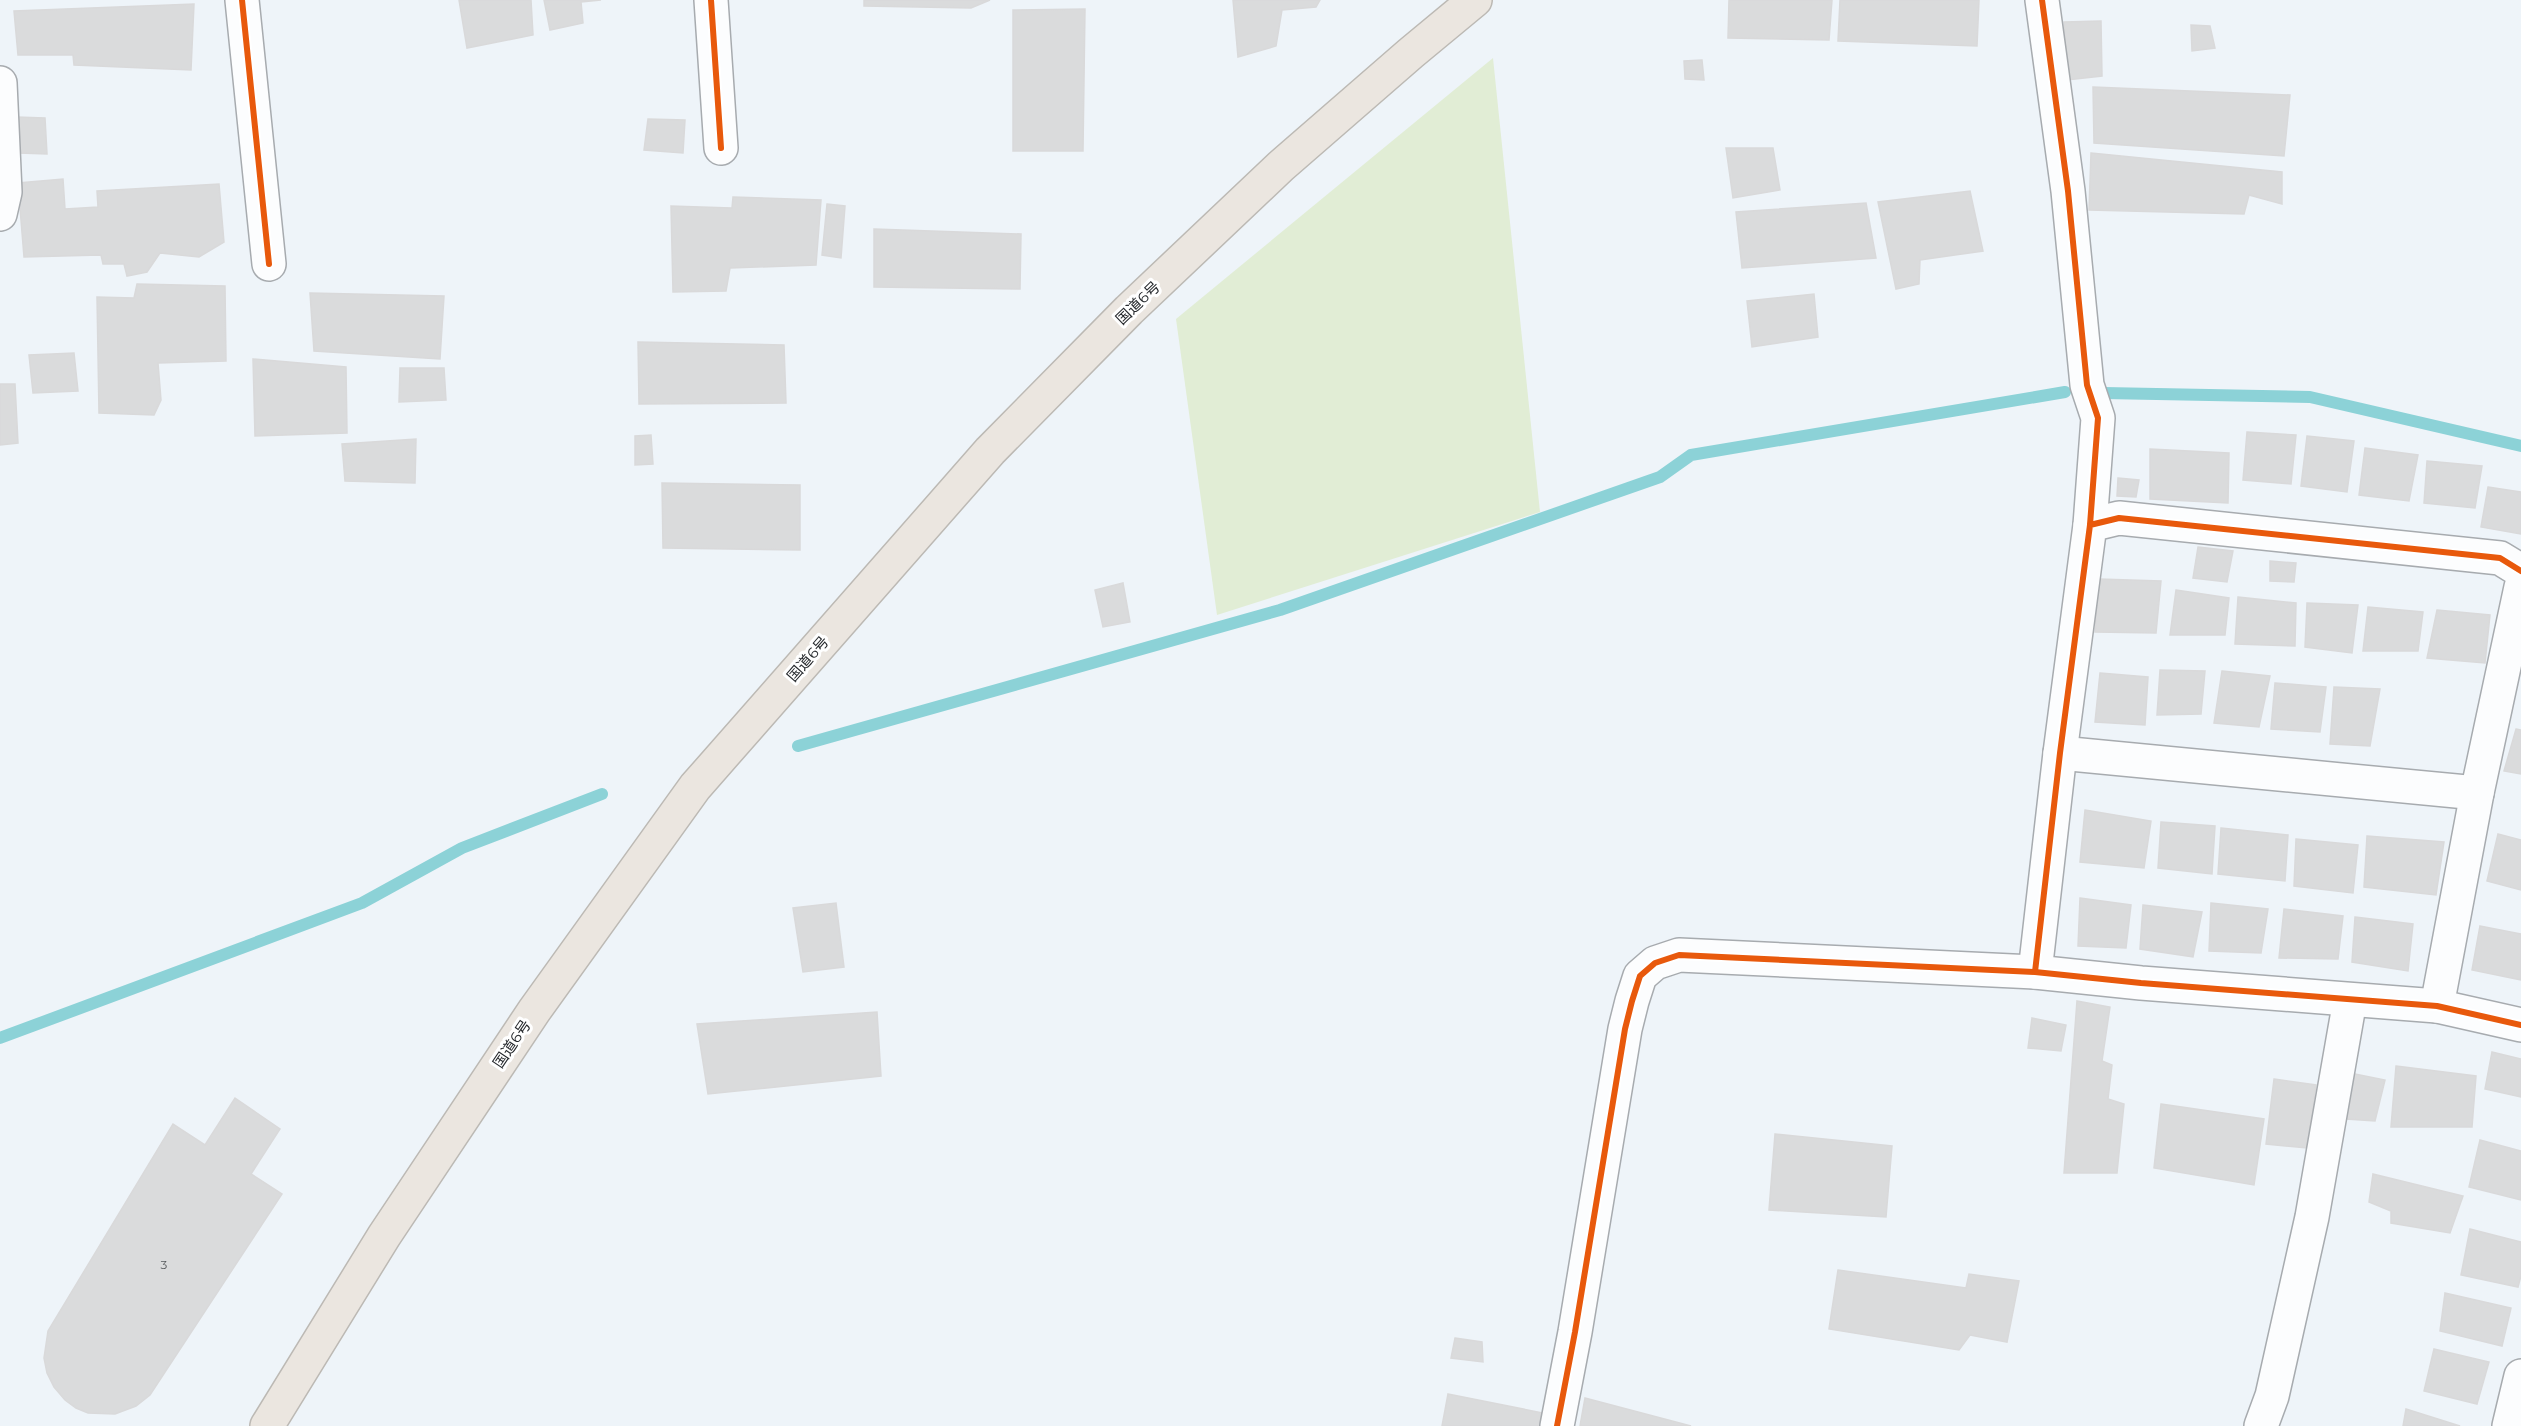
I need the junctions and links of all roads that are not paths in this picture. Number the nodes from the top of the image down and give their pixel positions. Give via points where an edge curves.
1 (242, 0) edge
2 (711, 0) edge
3 (1475, 0) edge
4 (2042, 0) edge
5 (0, 84) edge
6 (721, 148) dead end
7 (0, 214) edge
8 (269, 264) dead end
9 (2090, 525) junction
10 (2521, 571) edge
11 (2521, 587) edge
12 (2060, 753) junction
13 (2477, 793) junction
14 (2035, 972) junction
15 (2350, 1000) junction
16 (2437, 1006) junction
17 (2521, 1025) edge
18 (2521, 1376) edge
19 (267, 1426) edge
20 (1557, 1426) edge
21 (2261, 1426) edge
22 (2509, 1426) edge

1 - 8 street
2 - 6 street
3 - 19 highway, 国道6号 via 1281,166 1129,310 990,451 695,787 527,1021 384,1236
4 - 9 street via 2068,191 2087,385 2098,417
5 - 7 street via 5,192
9 - 10 street via 2119,518 2500,558
9 - 12 street
11 - 13 street
12 - 13 street
12 - 14 street
13 - 16 street
14 - 15 street
14 - 20 street via 1679,955 1655,963 1640,976 1625,1029
15 - 16 street
15 - 21 street via 2312,1217 2272,1396
16 - 17 street
18 - 22 street

